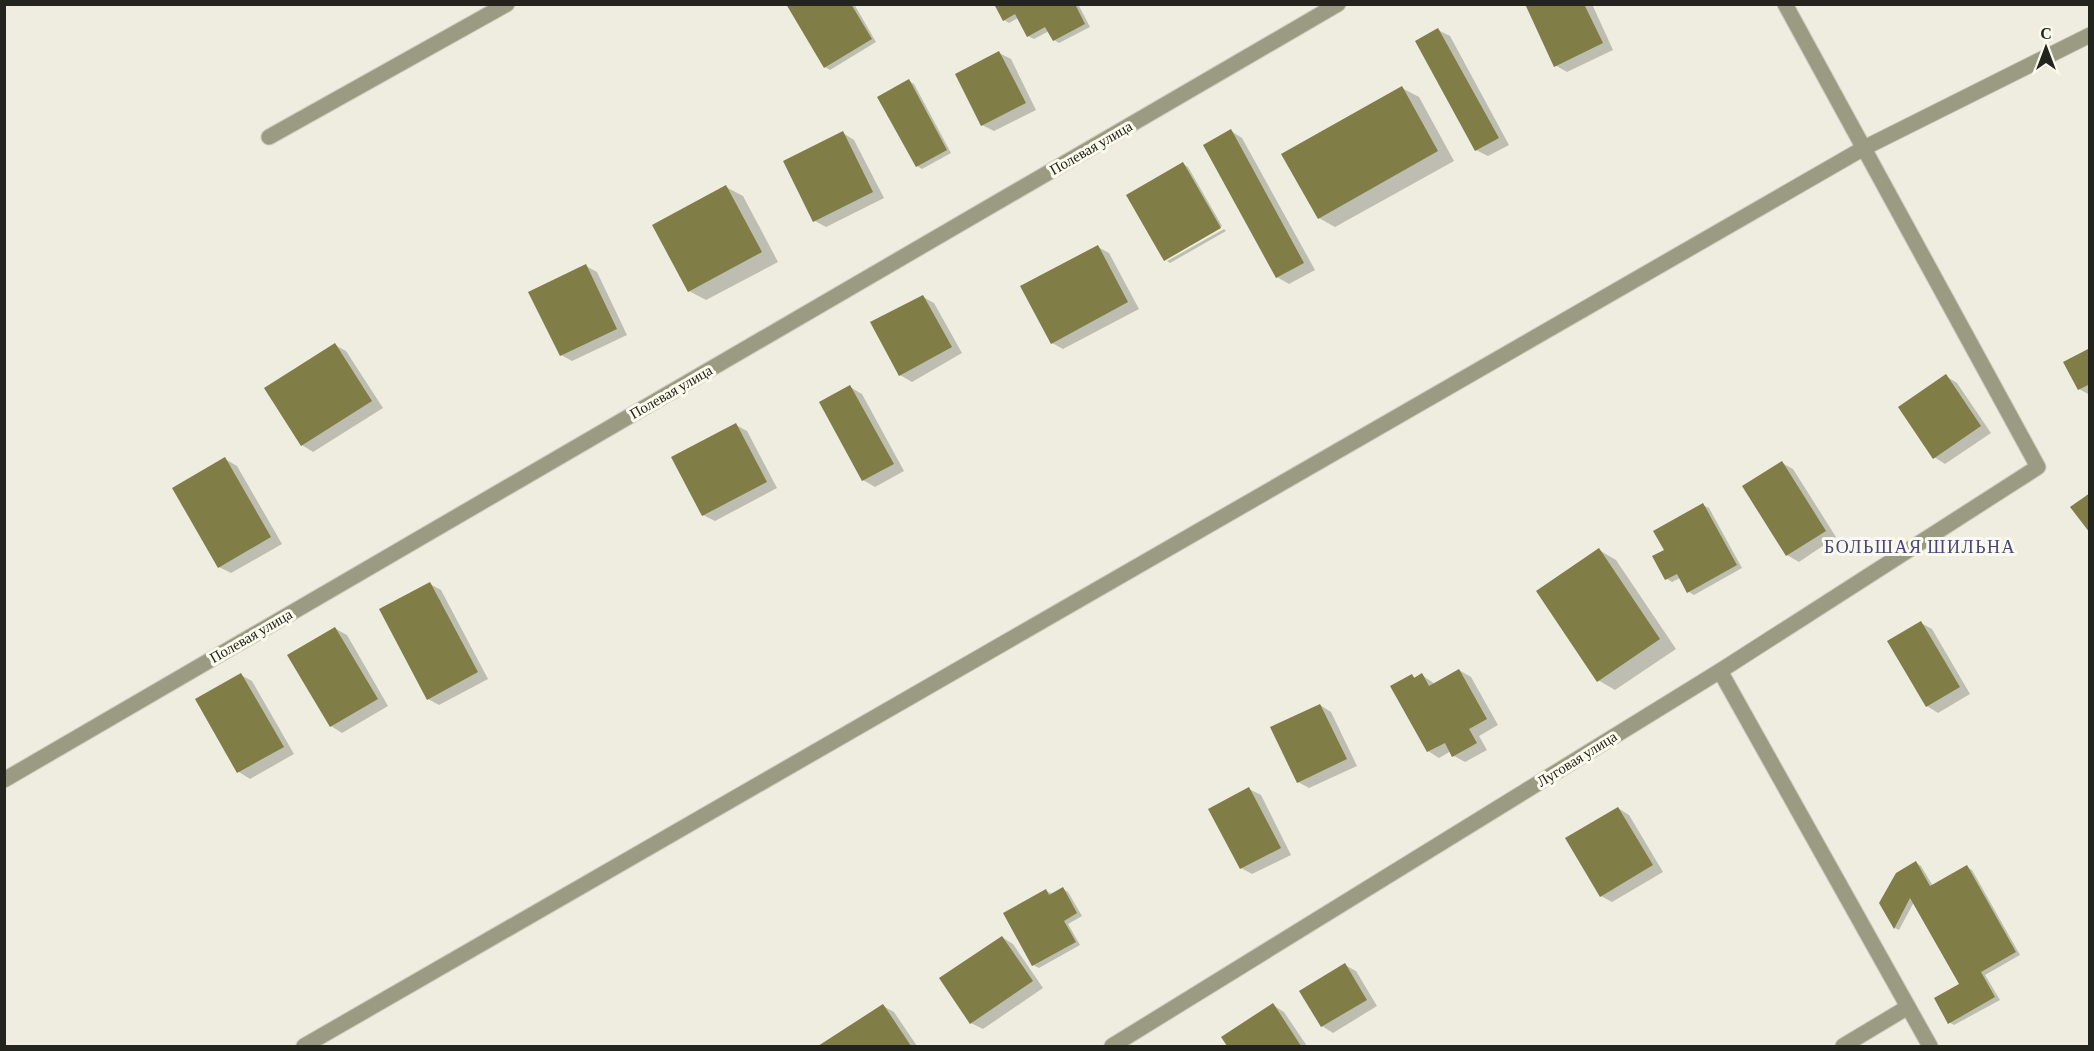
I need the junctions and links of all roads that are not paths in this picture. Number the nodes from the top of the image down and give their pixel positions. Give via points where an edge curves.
1 (507, 4) edge
2 (1338, 4) edge
3 (1785, 4) edge
4 (2090, 35) edge
5 (269, 137) dead end
6 (1864, 148) junction
7 (1720, 671) junction
8 (4, 780) edge
9 (1908, 1007) junction
10 (304, 1047) edge
11 (1113, 1047) edge
12 (1843, 1047) edge
13 (1930, 1047) edge

1 - 5 street
2 - 8 street, Полевая улица
3 - 6 street
4 - 6 street
6 - 7 street, Луговая улица via 2038,466
6 - 10 street
7 - 9 street
7 - 11 street, Луговая улица
9 - 12 street
9 - 13 street

